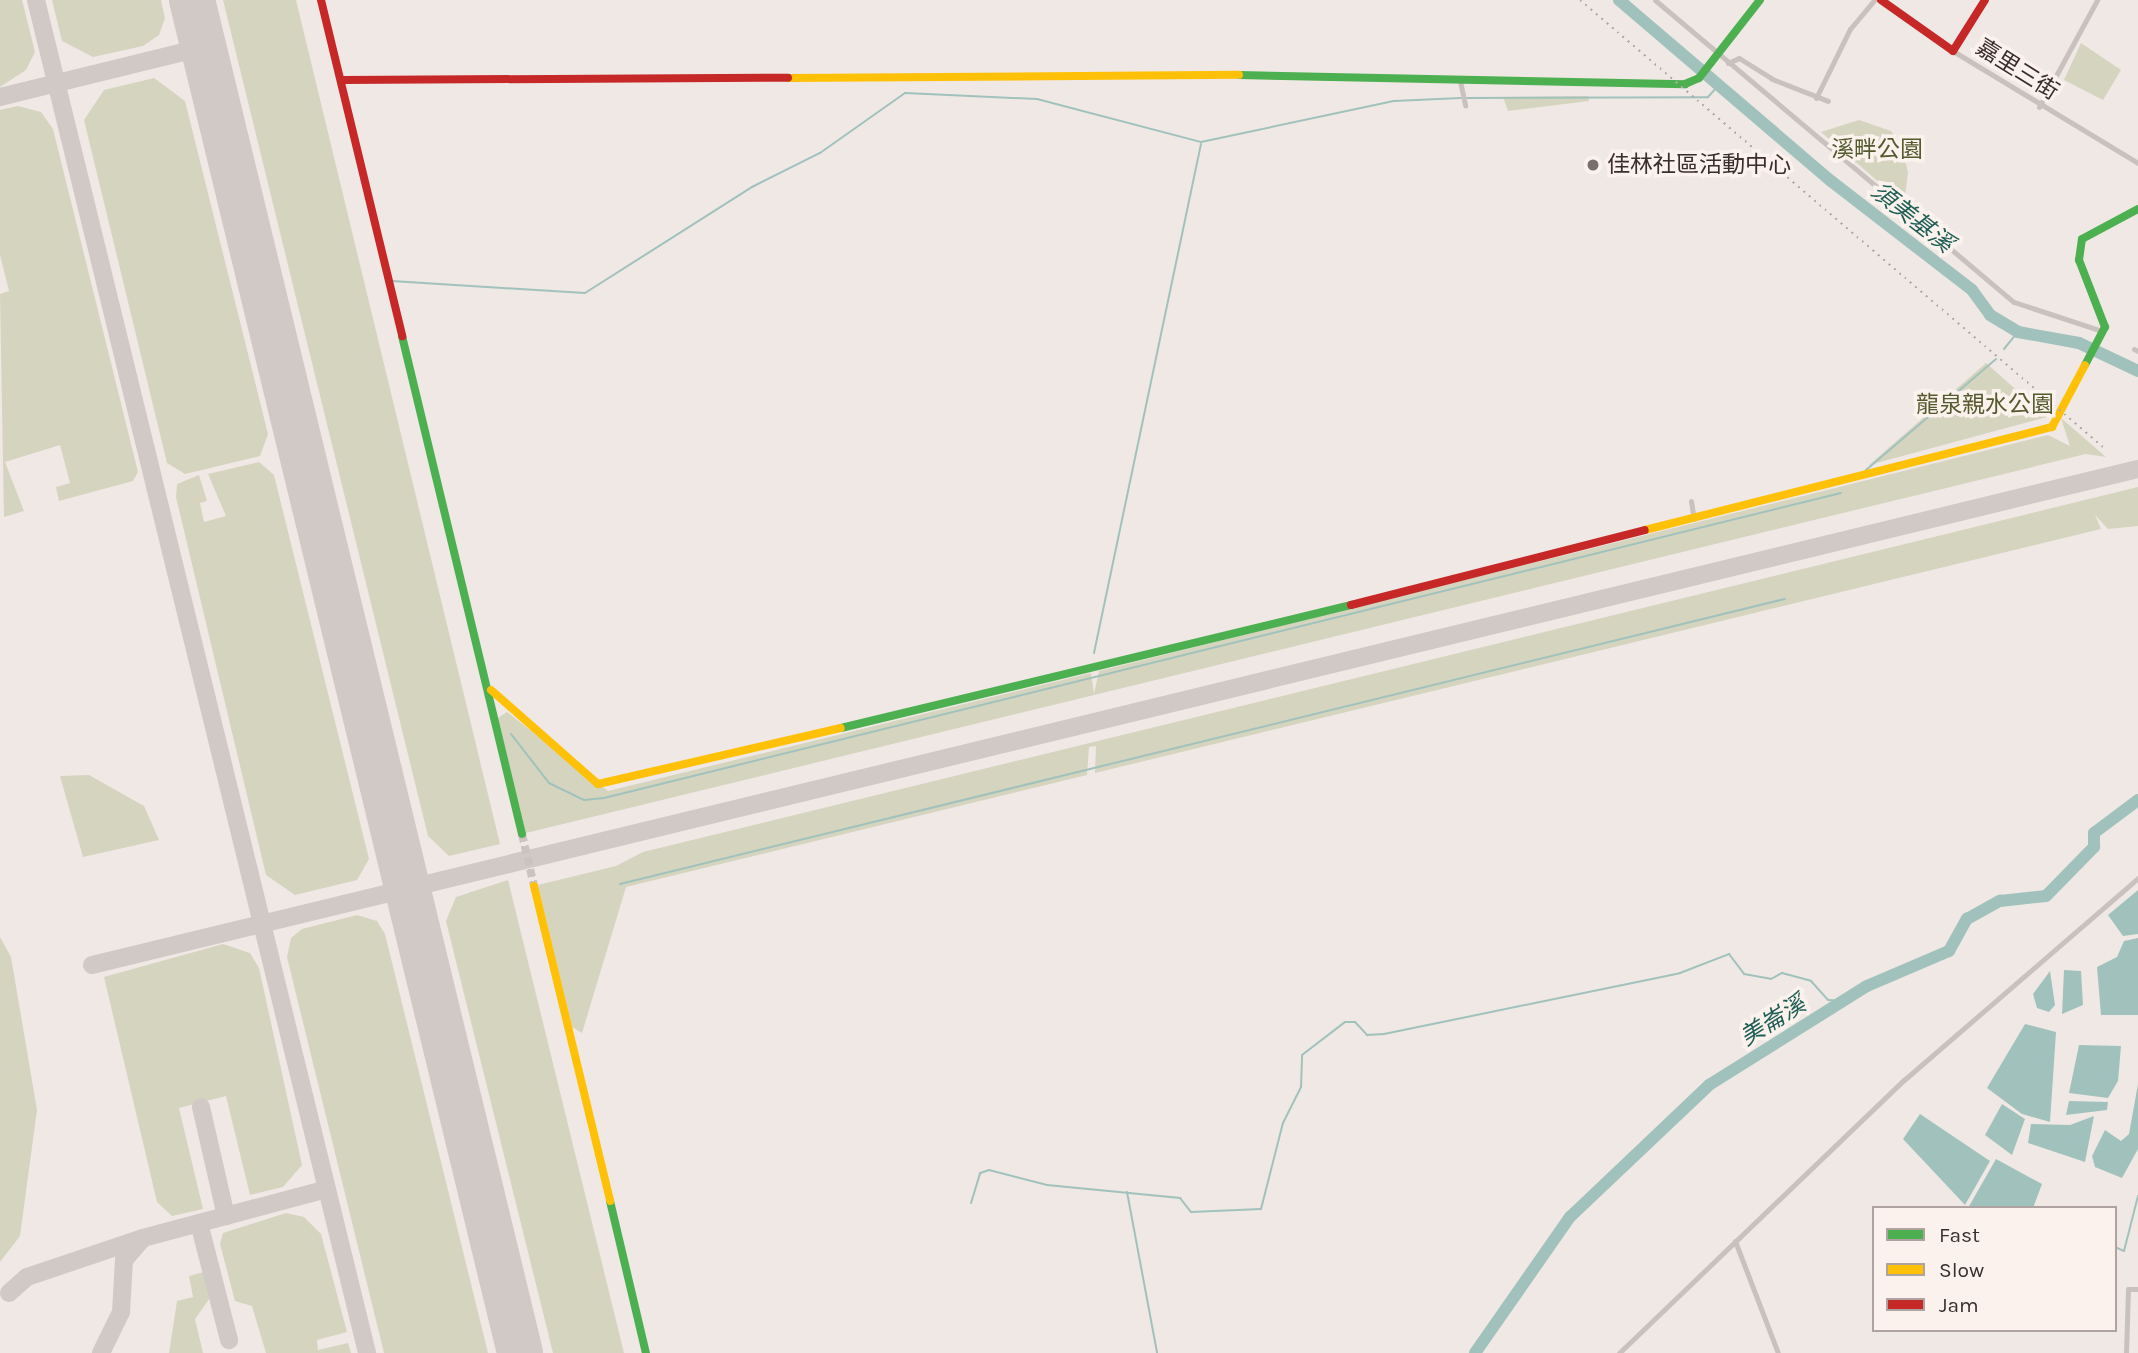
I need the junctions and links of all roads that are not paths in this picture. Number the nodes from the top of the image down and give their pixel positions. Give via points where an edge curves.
1 (321, 0) edge
2 (1655, 0) edge
3 (1760, 0) edge
4 (1874, 0) edge
5 (1881, 0) edge
6 (1985, 0) edge
7 (2097, 0) edge
8 (1953, 51) junction
9 (1716, 54) junction
10 (1728, 63) junction
11 (342, 80) junction
12 (1460, 81) junction
13 (1816, 98) junction
14 (1828, 101) dead end
15 (1465, 105) dead end
16 (2039, 107) junction
17 (2138, 163) edge
18 (2138, 209) edge
19 (2100, 335) junction
20 (1691, 501) dead end
21 (1694, 519) junction
22 (491, 690) junction
23 (522, 834) tunnel mouth
24 (2138, 878) edge
25 (534, 886) tunnel mouth
26 (1735, 1241) junction
27 (2138, 1289) edge
28 (646, 1353) edge
29 (1619, 1353) edge
30 (1778, 1353) edge
31 (2126, 1353) edge

1 - 11 street
2 - 9 street
3 - 9 street
4 - 13 street via 1850,29
5 - 8 street, 嘉里三街
6 - 8 street
7 - 16 street
8 - 16 street, 嘉里三街
9 - 10 street
9 - 12 street via 1699,78 1685,84
10 - 13 street via 1739,58
10 - 19 street via 1805,120 2014,302
11 - 12 street via 1264,75
11 - 22 street
12 - 15 street
13 - 14 street
16 - 17 street, 嘉里三街
18 - 19 street via 2090,233 2079,246
19 - 21 street via 2052,427
20 - 21 street
21 - 22 street via 1095,670 598,784
22 - 23 street
24 - 26 street via 1904,1080
25 - 28 street
26 - 29 street
26 - 30 street
27 - 31 street via 2128,1289

